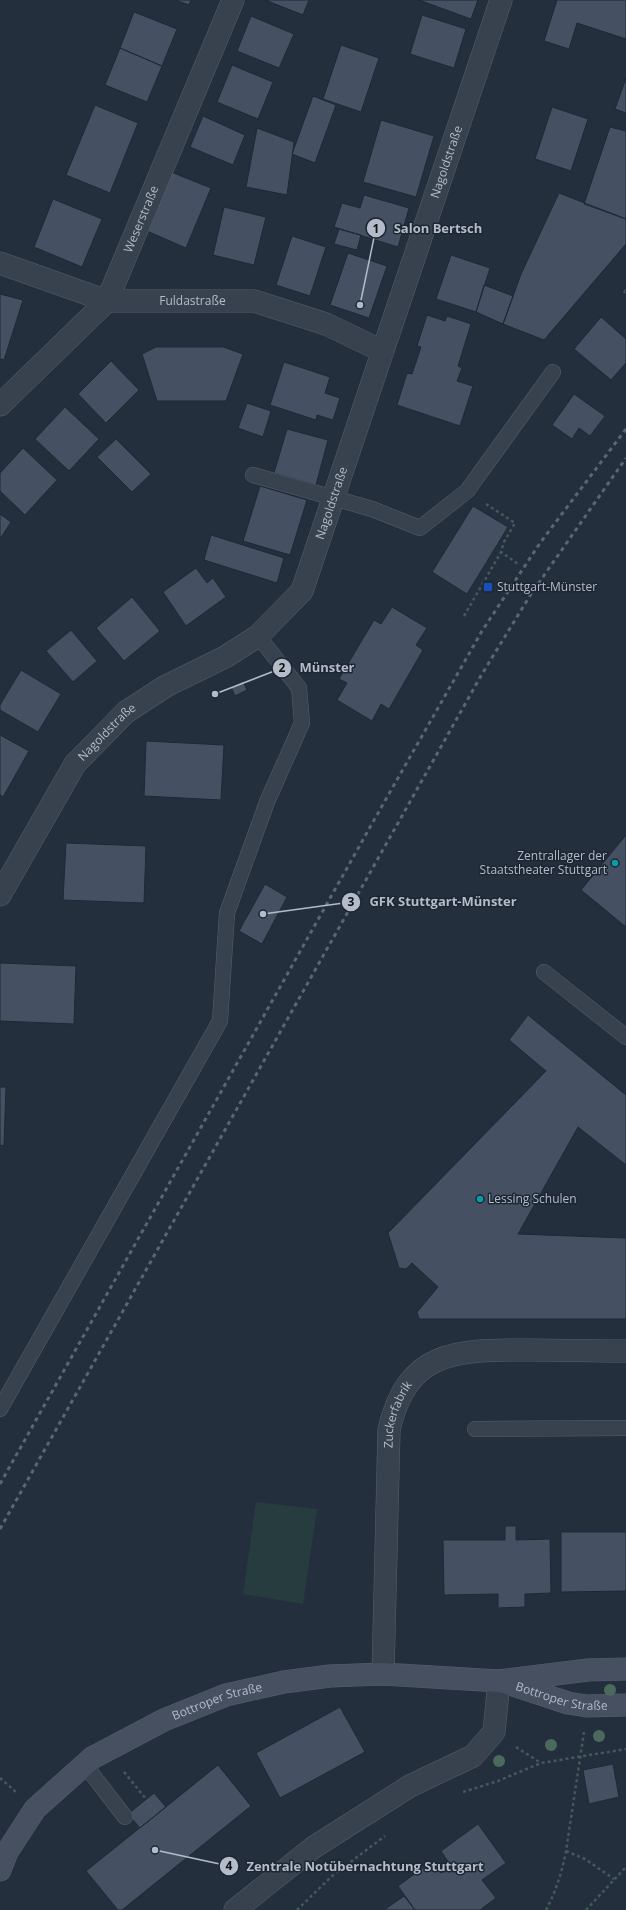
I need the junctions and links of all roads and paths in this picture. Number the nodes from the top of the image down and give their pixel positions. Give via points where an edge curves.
1 (233, 0) edge
2 (501, 0) edge
3 (0, 263) edge
4 (107, 301) junction
5 (382, 351) junction
6 (553, 372) dead end
7 (0, 405) edge
8 (253, 475) dead end
9 (467, 492) junction
10 (333, 499) junction
11 (501, 552) junction
12 (518, 564) dead end
13 (464, 616) dead end
14 (258, 636) junction
15 (0, 895) edge
16 (544, 972) dead end
17 (626, 1037) edge
18 (626, 1351) edge
19 (0, 1409) edge
20 (626, 1428) edge
21 (475, 1429) dead end
22 (626, 1669) edge
23 (383, 1674) junction
24 (499, 1681) junction
25 (626, 1705) edge
26 (626, 1749) edge
27 (107, 1750) junction
28 (579, 1758) junction
29 (85, 1765) junction
30 (462, 1793) dead end
31 (125, 1816) dead end
32 (154, 1816) dead end
33 (388, 1833) dead end
34 (566, 1851) junction
35 (626, 1867) edge
36 (0, 1870) edge
37 (614, 1880) junction
38 (235, 1910) edge
39 (297, 1910) edge
40 (546, 1910) edge
41 (586, 1910) edge

1 - 4 street, Weserstraße
2 - 5 street, Nagoldstraße
3 - 4 street, Fuldastraße
4 - 5 street, Fuldastraße via 254,301 326,324
4 - 7 street, Weserstraße
5 - 10 street, Nagoldstraße
6 - 9 lane
8 - 10 lane
9 - 10 lane via 420,528 372,509
9 - 11 path via 515,523
10 - 14 street, Nagoldstraße via 302,591
11 - 12 path
11 - 13 path
14 - 15 street, Nagoldstraße via 225,657 166,686 126,712 75,764
14 - 19 lane via 299,688 302,723 267,802 227,913 220,1021
16 - 17 lane
18 - 23 street, Zuckerfabrik via 488,1350 460,1353 438,1359 416,1374 403,1390 394,1408 389,1430
20 - 21 lane
22 - 24 street, Bottroper Straße via 588,1670
23 - 24 street, Bottroper Straße
23 - 27 street, Bottroper Straße via 330,1676 284,1682 226,1695 164,1720
24 - 25 street, Bottroper Straße via 568,1703 588,1706
24 - 38 street, Bottroper Straße via 494,1732 473,1756 410,1786 314,1847
26 - 28 path
27 - 29 street, Bottroper Straße
27 - 32 path via 155,1810 152,1813
28 - 30 path via 541,1764 498,1782
28 - 34 path
29 - 31 lane
29 - 36 street, Bottroper Straße via 35,1809 7,1852
33 - 39 path via 332,1876
34 - 37 path via 585,1859
34 - 40 path via 562,1870
35 - 37 path
37 - 41 path

